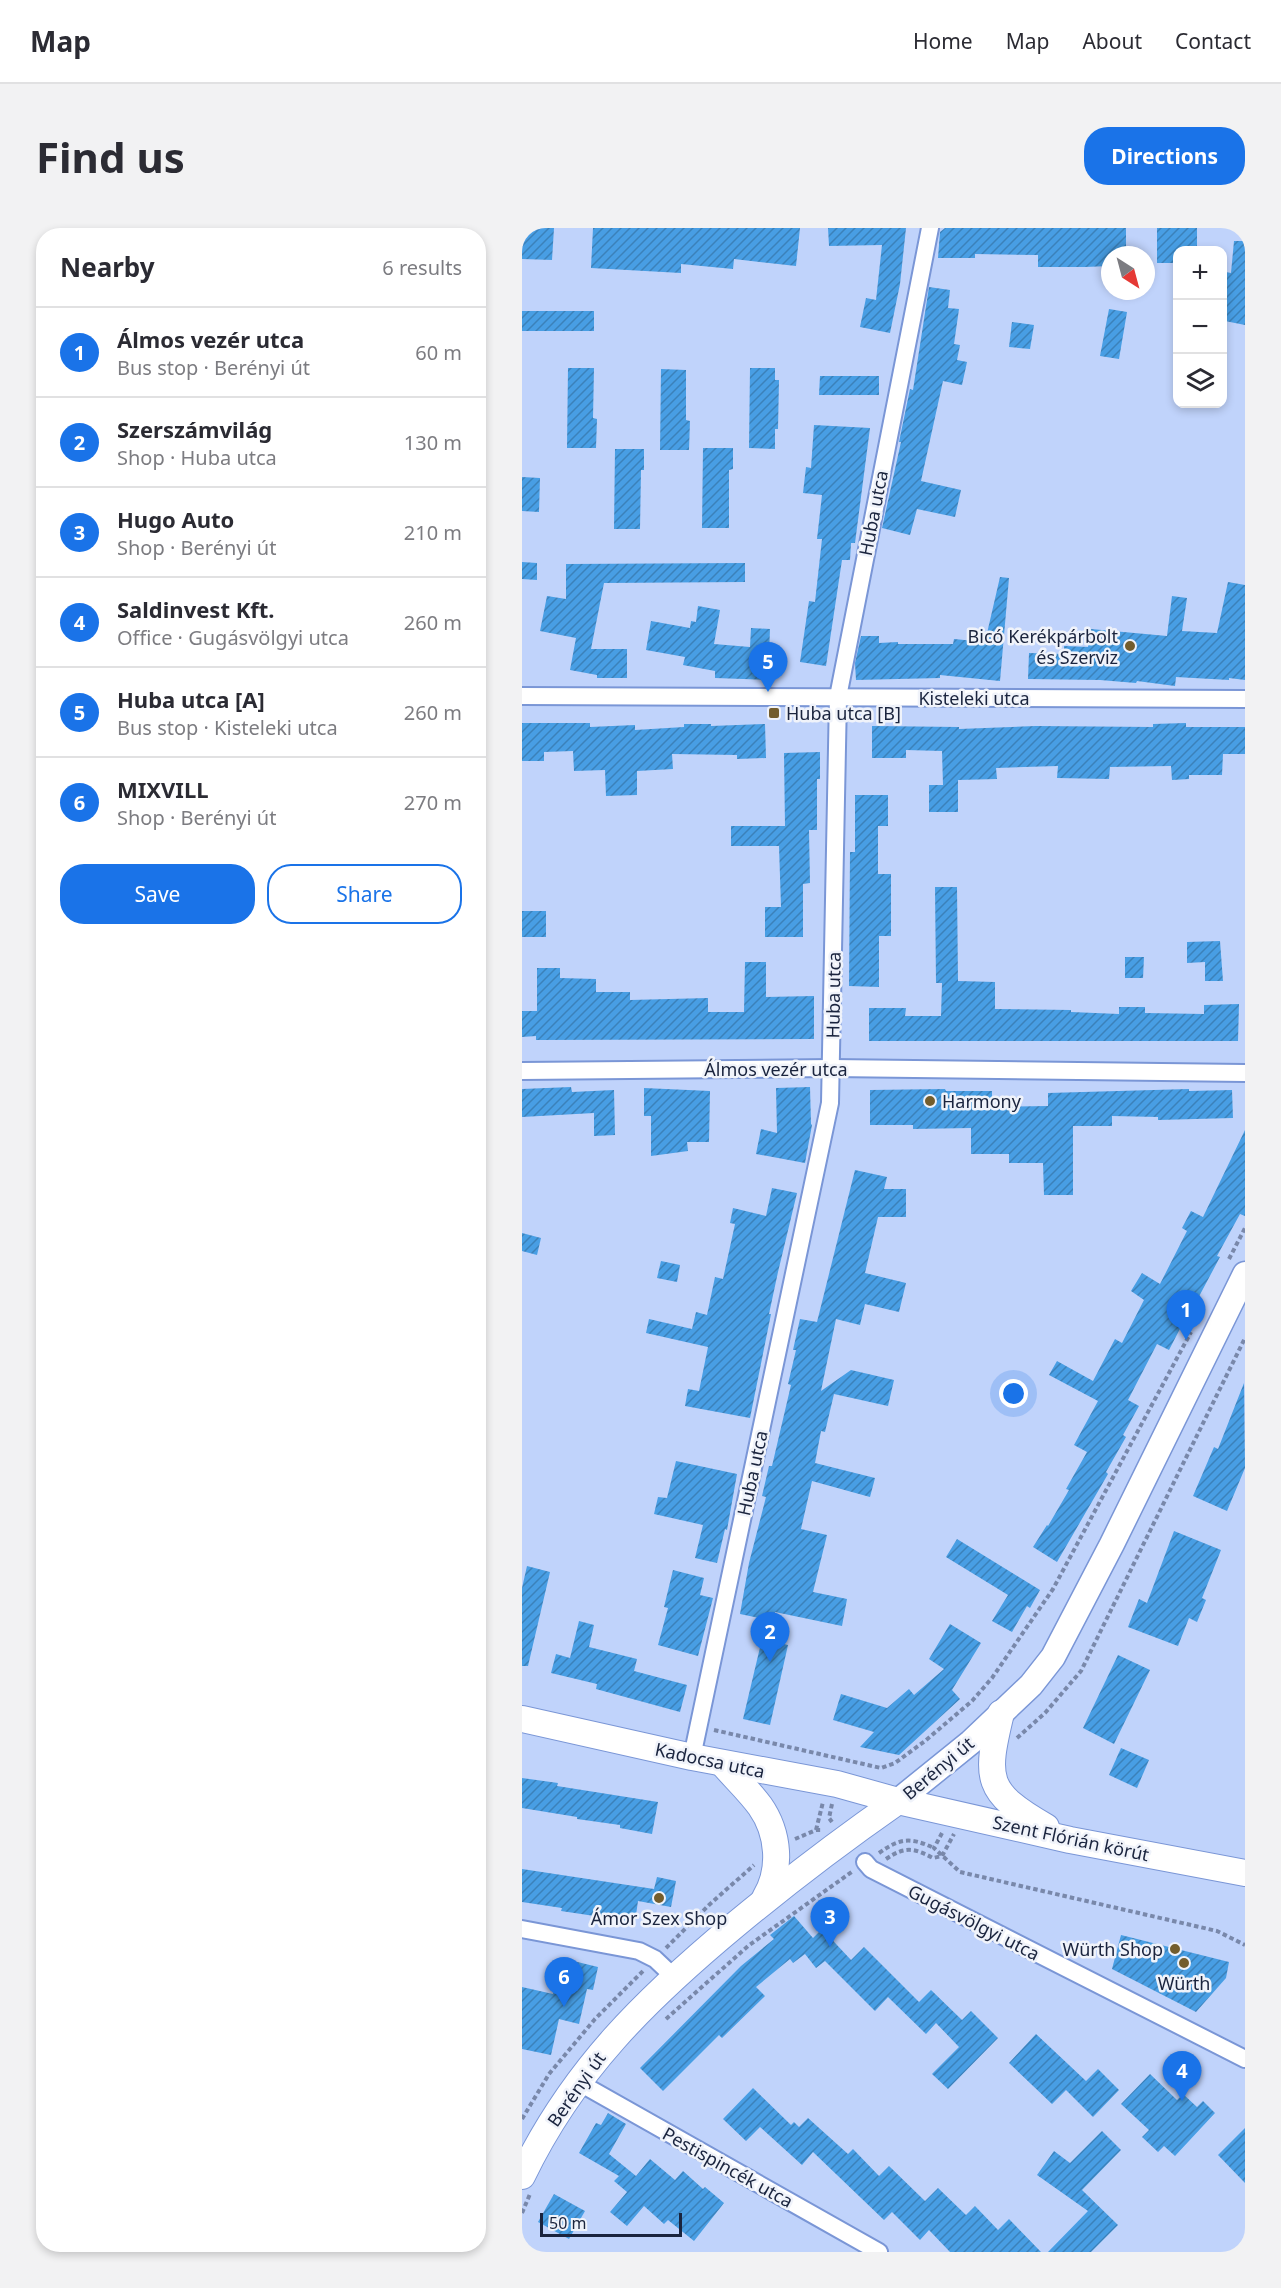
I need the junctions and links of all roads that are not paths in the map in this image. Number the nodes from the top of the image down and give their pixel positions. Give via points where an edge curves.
1 (930, 228) edge
2 (522, 696) edge
3 (838, 697) junction
4 (1245, 699) edge
5 (832, 1068) junction
6 (522, 1071) edge
7 (1245, 1073) edge
8 (1234, 1265) edge
9 (1001, 1713) junction
10 (522, 1719) edge
11 (692, 1758) junction
12 (723, 1764) junction
13 (898, 1801) junction
14 (1070, 1840) junction
15 (865, 1863) road end
16 (1245, 1873) edge
17 (765, 1899) junction
18 (522, 1929) edge
19 (674, 1977) junction
20 (1245, 2060) edge
21 (578, 2082) junction
22 (528, 2182) edge
23 (879, 2252) edge

1 - 3 street, Huba utca
2 - 3 street, Kisteleki utca
3 - 4 street, Kisteleki utca
3 - 5 street, Huba utca
5 - 6 street, Álmos vezér utca
5 - 7 street, Álmos vezér utca
5 - 11 street, Huba utca via 826,1124
8 - 9 main road, Berényi út via 1071,1625 1053,1657
9 - 13 main road, Berényi út
9 - 14 main road via 990,1765 996,1787 1021,1812
10 - 11 main road, Kadocsa utca
11 - 12 main road, Kadocsa utca
12 - 13 main road, Kadocsa utca via 837,1784
12 - 17 main road via 760,1807 774,1837 776,1869 773,1886
13 - 14 main road, Szent Flórián körút
13 - 17 main road, Berényi út
14 - 16 main road, Szent Flórián körút
15 - 20 street, Gugásvölgyi utca
17 - 19 main road, Berényi út
18 - 19 street via 639,1951 655,1959
19 - 21 main road, Berényi út via 630,2019
21 - 22 main road, Berényi út via 532,2155
21 - 23 street, Pestispincék utca

